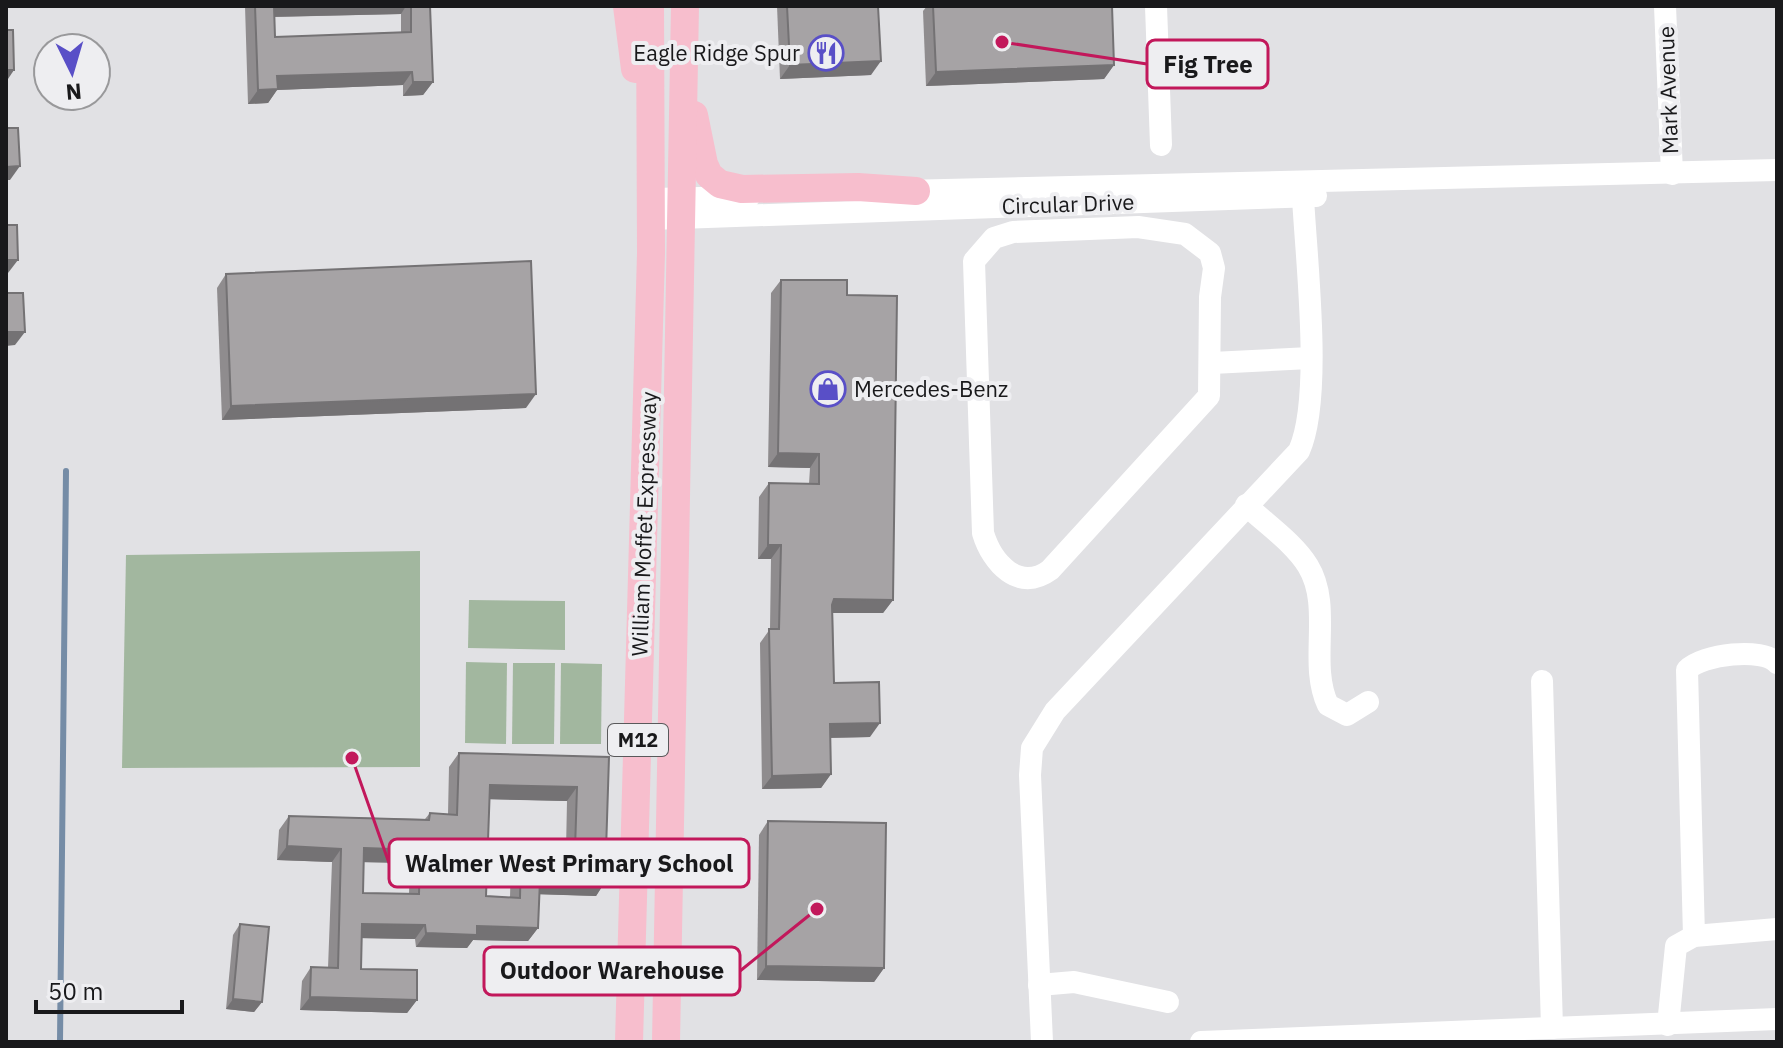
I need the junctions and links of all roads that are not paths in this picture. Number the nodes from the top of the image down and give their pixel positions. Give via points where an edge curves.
1 (627, 6) edge
2 (650, 6) edge
3 (685, 6) edge
4 (1156, 6) edge
5 (1665, 6) edge
6 (684, 79) junction
7 (650, 105) junction
8 (1161, 145) dead end
9 (1777, 170) edge
10 (1672, 174) junction
11 (1482, 178) junction
12 (916, 191) junction
13 (1303, 197) junction
14 (651, 209) junction
15 (680, 209) junction
16 (1310, 358) junction
17 (1212, 363) junction
18 (1246, 505) junction
19 (1777, 663) edge
20 (1542, 681) dead end
21 (1368, 702) dead end
22 (1777, 929) edge
23 (1694, 936) junction
24 (1039, 985) junction
25 (1168, 1002) dead end
26 (1777, 1019) edge
27 (1668, 1025) junction
28 (1552, 1028) junction
29 (629, 1042) edge
30 (666, 1042) edge
31 (1042, 1042) edge
32 (1201, 1042) edge

1 - 7 main road via 639,93
2 - 7 main road, William Moffet Expressway / M12
3 - 6 main road, M12
4 - 8 street
5 - 10 street, Mark Avenue
6 - 12 main road via 704,164 720,184 742,189
6 - 15 main road, M12
7 - 14 main road, William Moffet Expressway / M12
9 - 10 street, Circular Drive
10 - 11 street, Circular Drive
11 - 12 street, Circular Drive
11 - 13 street, Circular Drive via 1457,188
12 - 15 street, Circular Drive
13 - 15 street, Circular Drive
13 - 16 street
14 - 15 street, Circular Drive
14 - 29 main road, William Moffet Expressway / M12
15 - 30 main road, William Moffet Expressway / M12
16 - 17 street
16 - 18 street via 1304,440 1292,461
17 - 17 street via 1214,268 1210,253 1196,239 1138,227 1013,232 986,244 974,261 972,279 983,533 1002,567 1023,579 1050,570 1204,404
18 - 21 street via 1298,554 1315,582 1328,705 1347,715
18 - 24 street via 1038,734 1030,775
19 - 23 street via 1766,656 1722,656 1694,662 1687,670
20 - 28 street
22 - 23 street
23 - 27 street via 1676,946
24 - 25 street via 1074,982
24 - 31 street
26 - 27 street
27 - 28 street
28 - 32 street

